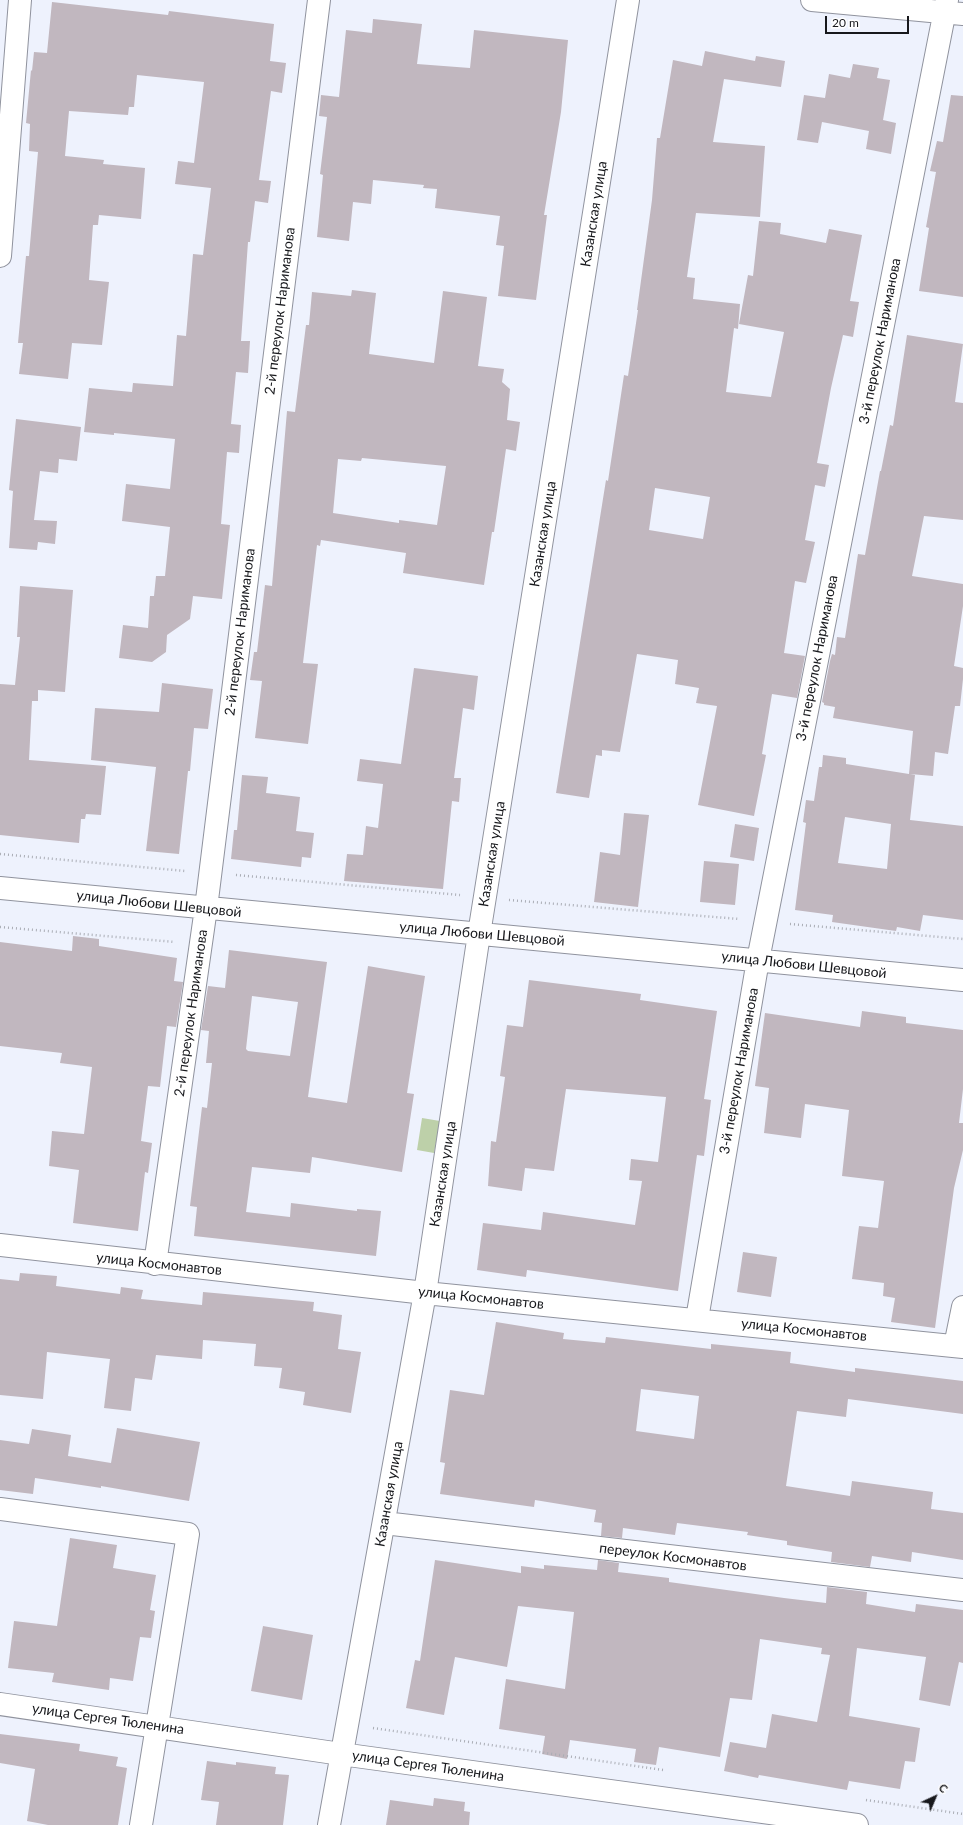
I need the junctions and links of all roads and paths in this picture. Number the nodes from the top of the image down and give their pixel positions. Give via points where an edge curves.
1 (20, 0) edge
2 (319, 0) edge
3 (628, 0) edge
4 (812, 0) edge
5 (951, 9) edge
6 (0, 256) edge
7 (0, 854) edge
8 (210, 873) junction
9 (0, 888) edge
10 (485, 898) junction
11 (206, 908) junction
12 (765, 922) junction
13 (0, 927) edge
14 (479, 934) junction
15 (963, 939) edge
16 (201, 944) junction
17 (758, 960) junction
18 (963, 980) edge
19 (0, 1245) edge
20 (155, 1264) junction
21 (425, 1293) junction
22 (963, 1307) edge
23 (697, 1319) junction
24 (959, 1346) edge
25 (0, 1509) edge
26 (384, 1523) junction
27 (963, 1590) edge
28 (0, 1704) edge
29 (347, 1724) junction
30 (158, 1726) junction
31 (341, 1754) junction
32 (671, 1771) dead end
33 (860, 1799) dead end
34 (963, 1814) edge
35 (141, 1825) edge
36 (329, 1825) edge
37 (857, 1825) edge

1 - 6 street
2 - 8 street, 2-й переулок Нариманова
3 - 10 street, Казанская улица
4 - 5 street
5 - 12 street, 3-й переулок Нариманова
7 - 8 path
8 - 10 path
8 - 11 street, 2-й переулок Нариманова
9 - 11 street, улица Любови Шевцовой
10 - 12 path
10 - 14 street, Казанская улица
11 - 14 street, улица Любови Шевцовой
11 - 16 street, 2-й переулок Нариманова
12 - 15 path
12 - 17 street, 3-й переулок Нариманова
13 - 16 path
14 - 17 street, улица Любови Шевцовой
14 - 21 street, Казанская улица
16 - 20 street, 2-й переулок Нариманова
17 - 18 street, улица Любови Шевцовой
17 - 23 street, 3-й переулок Нариманова
19 - 20 street, улица Космонавтов
20 - 21 street, улица Космонавтов
21 - 23 street, улица Космонавтов
21 - 26 street, Казанская улица
22 - 24 street
23 - 24 street, улица Космонавтов
25 - 30 street via 188,1534
26 - 27 street, переулок Космонавтов
26 - 29 street, Казанская улица
28 - 30 street, улица Сергея Тюленина
29 - 31 street, Казанская улица
29 - 32 path
30 - 31 street, улица Сергея Тюленина
30 - 35 street
31 - 36 street, Казанская улица
31 - 37 street, улица Сергея Тюленина
33 - 34 path

